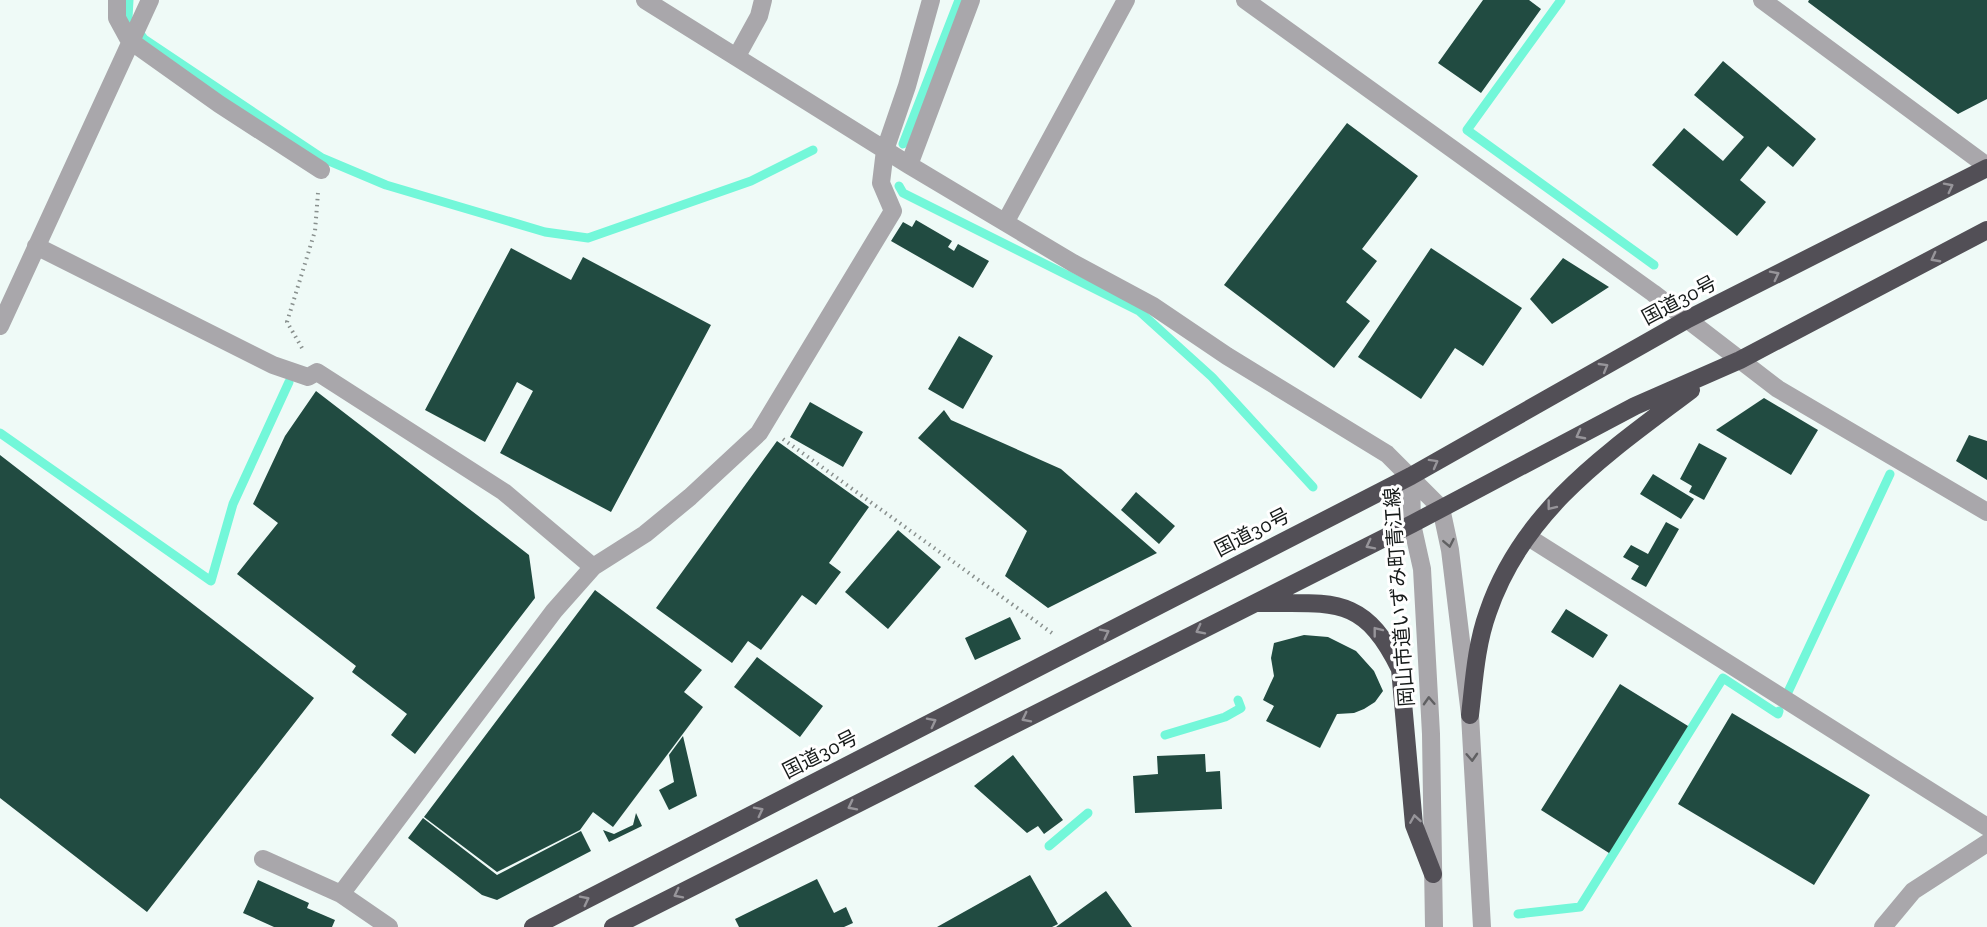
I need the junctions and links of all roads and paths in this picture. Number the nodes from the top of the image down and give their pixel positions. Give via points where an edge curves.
1 (117, 0) edge
2 (150, 0) edge
3 (645, 0) edge
4 (763, 0) edge
5 (931, 0) edge
6 (971, 0) edge
7 (1126, 0) edge
8 (1245, 0) edge
9 (1762, 0) edge
10 (133, 32) junction
11 (737, 56) junction
12 (885, 150) junction
13 (909, 165) junction
14 (1987, 167) edge
15 (321, 170) joint
16 (1006, 221) junction
17 (1987, 230) edge
18 (36, 246) junction
19 (1689, 319) junction
20 (0, 326) edge
21 (1740, 360) junction
22 (317, 372) junction
23 (1709, 376) junction
24 (764, 426) junction
25 (1412, 476) junction
26 (1441, 508) junction
27 (1987, 512) edge
28 (1412, 524) junction
29 (1528, 537) junction
30 (593, 567) junction
31 (1252, 603) junction
32 (1052, 633) dead end
33 (1470, 716) junction
34 (1987, 827) edge
35 (1987, 843) edge
36 (262, 859) dead end
37 (1433, 874) junction
38 (341, 894) junction
39 (389, 927) edge
40 (533, 927) edge
41 (613, 927) edge
42 (1434, 927) edge
43 (1482, 927) edge
44 (1883, 927) edge

1 - 10 street via 117,18
2 - 10 street
3 - 11 street
4 - 11 street via 759,16
5 - 12 street
6 - 13 street
7 - 16 street
8 - 19 street
9 - 14 street
10 - 15 street via 219,104
10 - 18 street
11 - 12 street
12 - 13 street
12 - 24 street via 881,183 893,211
13 - 16 street
19 -> 14 highway, 国道30号
15 - 22 path via 315,231 287,322
16 - 25 street via 1153,306 1387,454
17 -> 21 highway
18 - 20 street
18 - 22 street via 273,365 308,377
19 - 21 street
25 -> 19 highway, 国道30号
21 - 23 highway
21 - 27 street via 1778,389
22 - 30 street via 504,492
23 -> 26 highway via 1635,406
23 -> 29 highway via 1593,465 1554,501
24 - 30 street via 690,497 645,534
24 - 32 path
25 - 26 street, 岡山市道いずみ町青江線
25 - 28 street, 岡山市道いずみ町青江線
40 -> 25 highway, 国道30号
26 - 28 highway
26 -> 33 street via 1450,550
28 -> 31 highway
37 -> 28 street, 岡山市道いずみ町青江線 via 1431,734 1422,569
29 - 33 highway via 1508,566 1488,611 1478,648
29 - 34 street
30 - 38 street via 554,611
37 -> 31 highway via 1414,825 1400,669 1389,646 1370,622 1354,610 1323,604
31 -> 41 highway
33 -> 43 street
35 - 44 street via 1913,891
36 - 38 street
37 - 42 street, 岡山市道いずみ町青江線
38 - 39 street

